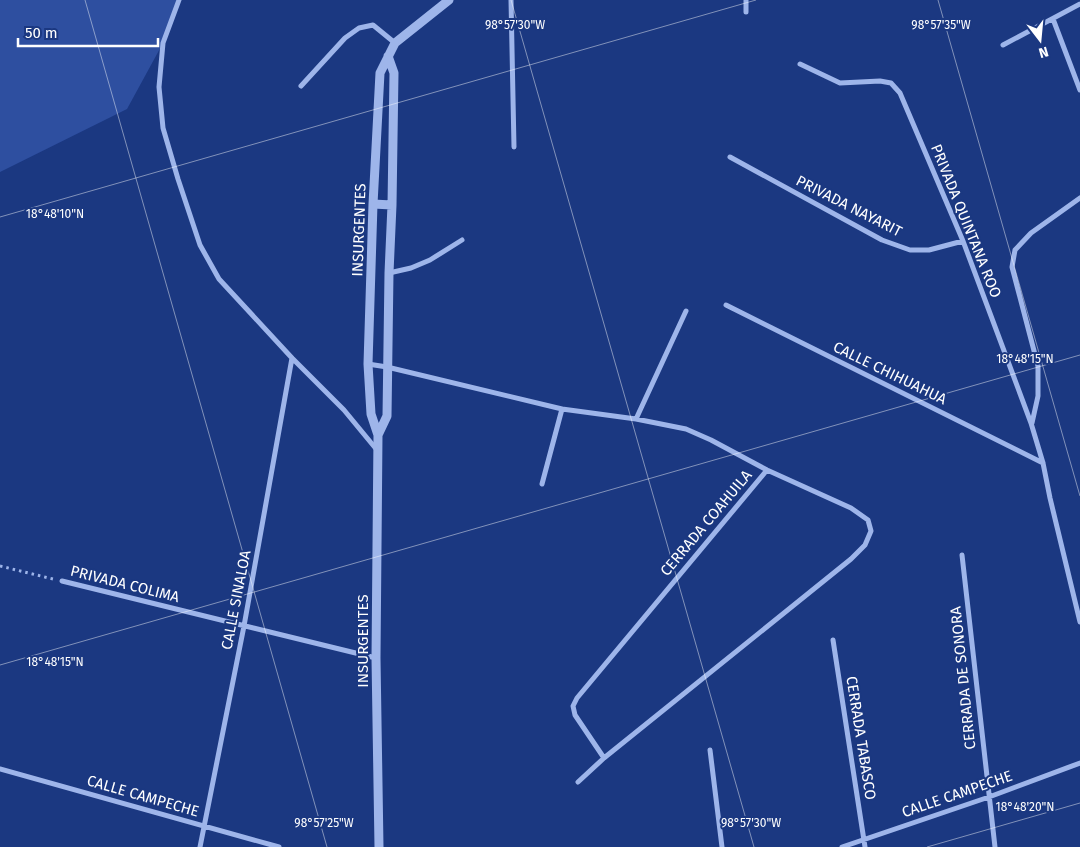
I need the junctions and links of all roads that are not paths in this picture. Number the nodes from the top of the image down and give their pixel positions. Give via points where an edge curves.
1 (179, 0) edge
2 (449, 0) edge
3 (511, 0) edge
4 (746, 0) edge
5 (1080, 4) edge
6 (746, 12) dead end
7 (1053, 19) junction
8 (395, 43) junction
9 (1003, 46) dead end
10 (388, 56) junction
11 (800, 64) dead end
12 (301, 86) dead end
13 (1080, 90) edge
14 (514, 147) dead end
15 (730, 157) dead end
16 (1080, 198) edge
17 (373, 204) junction
18 (392, 205) junction
19 (462, 240) dead end
20 (963, 241) junction
21 (389, 273) junction
22 (726, 306) dead end
23 (686, 311) dead end
24 (292, 358) junction
25 (368, 364) junction
26 (388, 367) junction
27 (562, 409) junction
28 (636, 419) junction
29 (1032, 423) junction
30 (378, 435) junction
31 (377, 450) junction
32 (1043, 463) junction
33 (766, 470) junction
34 (542, 484) dead end
35 (962, 556) dead end
36 (62, 581) road end
37 (1080, 622) edge
38 (244, 626) junction
39 (833, 640) dead end
40 (376, 658) junction
41 (710, 750) dead end
42 (604, 758) junction
43 (1080, 763) edge
44 (0, 769) edge
45 (578, 782) dead end
46 (989, 797) junction
47 (204, 826) junction
48 (864, 839) junction
49 (200, 847) edge
50 (280, 847) edge
51 (380, 847) edge
52 (722, 847) edge
53 (842, 847) edge
54 (865, 847) edge
55 (995, 847) edge

1 - 24 street via 163,43 160,87 163,128 178,179 200,245 219,279
2 - 8 street, INSURGENTES
3 - 14 street
4 - 6 street
5 - 7 street
7 - 9 street
7 - 13 street
8 - 10 street, INSURGENTES
8 - 12 street via 373,26 359,28 345,38
10 - 17 street, INSURGENTES via 380,72
10 - 18 street, INSURGENTES via 394,73
11 - 20 street, PRIVADA QUINTANA ROO via 840,83 891,82 900,93
15 - 20 street, PRIVADA NAYARIT via 882,240 910,250 929,250
16 - 29 street via 1031,233 1014,250 1012,267 1038,366 1038,396
17 - 18 street
17 - 25 street, INSURGENTES
18 - 21 street, INSURGENTES
19 - 21 street via 430,260
20 - 29 street, PRIVADA QUINTANA ROO
21 - 26 street, INSURGENTES
22 - 32 street, CALLE CHIHUAHUA
23 - 28 street
24 - 31 street via 344,410
24 - 38 street, CALLE SINALOA
25 - 26 street
25 - 30 street, INSURGENTES via 371,414
26 - 27 street
26 - 30 street, INSURGENTES via 386,416
27 - 28 street
27 - 34 street
28 - 33 street via 686,428
29 - 32 street, PRIVADA QUINTANA ROO
30 - 31 street, INSURGENTES
31 - 40 street, INSURGENTES
32 - 37 street, PRIVADA QUINTANA ROO
33 - 42 street, CERRADA COAHUILA via 577,698 574,706 576,715
33 - 42 street, CERRADA COAHUILA via 851,508 868,520 871,531 865,545
35 - 46 street, CERRADA DE SONORA
36 - 38 street, PRIVADA COLIMA
38 - 40 street, PRIVADA COLIMA
38 - 47 street, CALLE SINALOA
39 - 48 street, CERRADA TABASCO
40 - 51 street, INSURGENTES
41 - 52 street
42 - 45 street, CERRADA COAHUILA
43 - 46 street, CALLE CAMPECHE
44 - 47 street, CALLE CAMPECHE
46 - 48 street, CALLE CAMPECHE
46 - 55 street, CERRADA DE SONORA
47 - 49 street, CALLE SINALOA
47 - 50 street, CALLE CAMPECHE
48 - 53 street, CALLE CAMPECHE
48 - 54 street, CERRADA TABASCO

